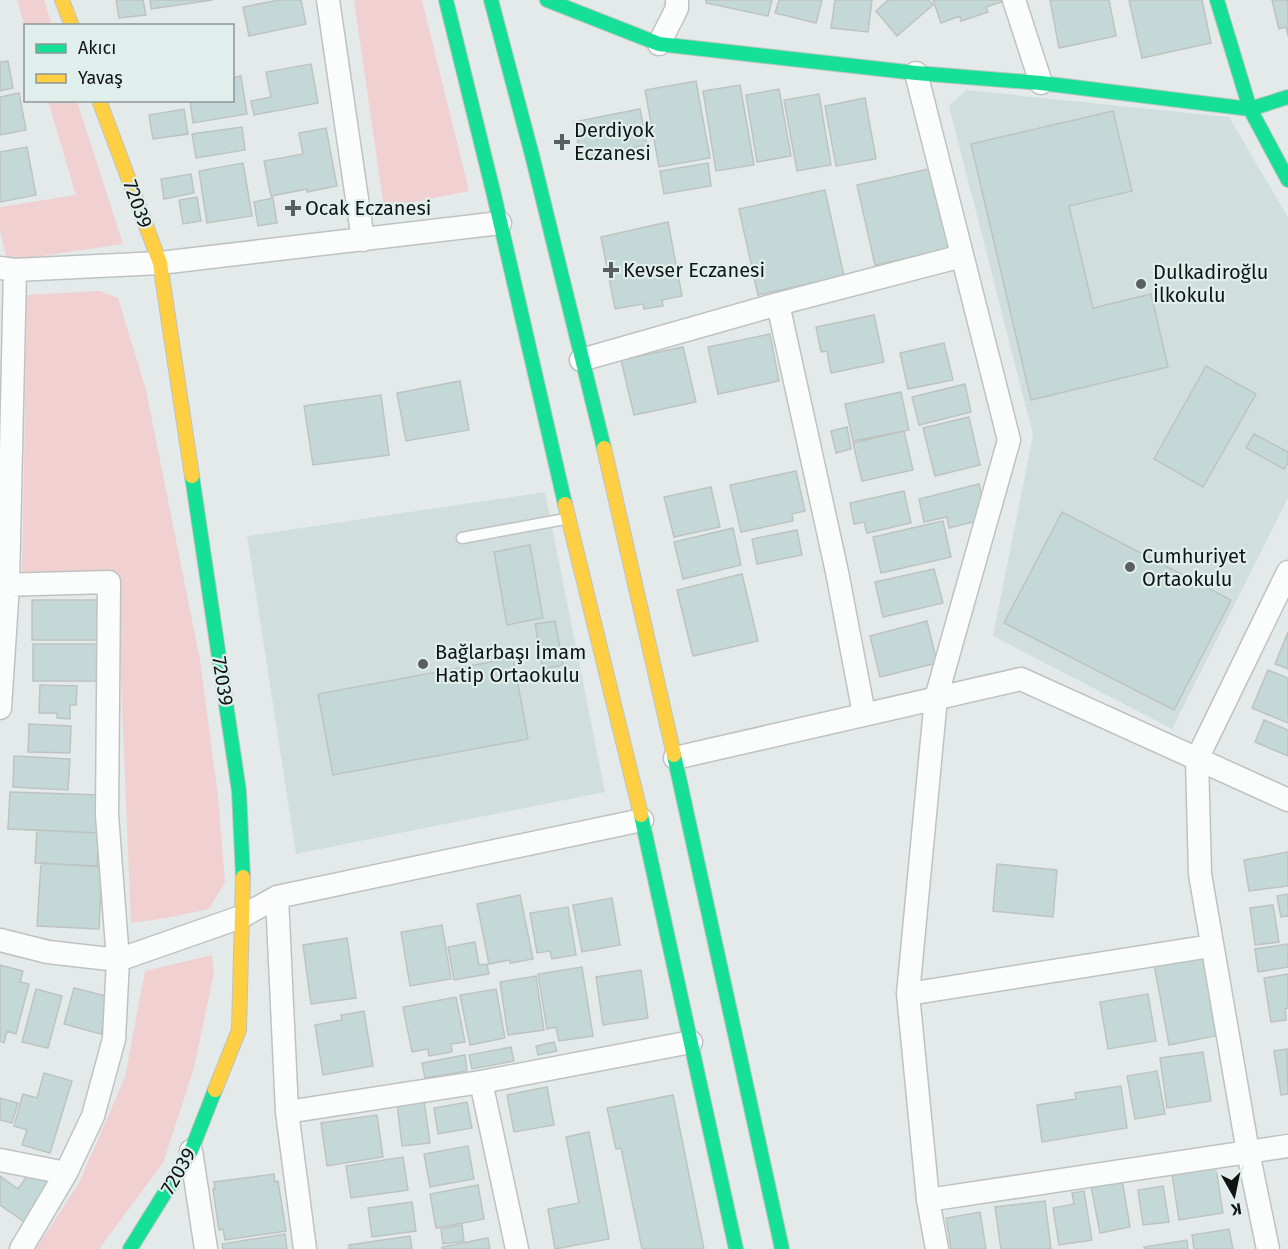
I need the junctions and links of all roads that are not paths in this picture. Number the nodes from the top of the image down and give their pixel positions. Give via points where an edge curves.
1 (62, 0) edge
2 (328, 0) edge
3 (446, 0) edge
4 (491, 0) edge
5 (546, 0) edge
6 (677, 0) edge
7 (1014, 0) edge
8 (1217, 0) edge
9 (71, 24) edge
10 (659, 44) junction
11 (916, 73) junction
12 (1041, 83) junction
13 (1288, 97) edge
14 (100, 102) edge
15 (1250, 109) junction
16 (1288, 180) edge
17 (500, 223) junction
18 (363, 240) junction
19 (962, 256) junction
20 (160, 263) junction
21 (7, 269) edge
22 (778, 304) junction
23 (581, 360) junction
24 (568, 519) junction
25 (462, 538) dead end
26 (1288, 572) edge
27 (4, 585) edge
28 (936, 698) junction
29 (0, 708) edge
30 (864, 714) junction
31 (675, 758) junction
32 (1197, 759) junction
33 (1288, 800) edge
34 (642, 820) junction
35 (277, 897) junction
36 (241, 917) junction
37 (0, 940) edge
38 (1211, 946) junction
39 (118, 960) junction
40 (908, 994) junction
41 (691, 1042) junction
42 (481, 1082) junction
43 (287, 1112) junction
44 (1288, 1146) edge
45 (191, 1151) junction
46 (1248, 1152) junction
47 (0, 1160) edge
48 (66, 1173) junction
49 (928, 1200) junction
50 (21, 1249) edge
51 (130, 1249) edge
52 (206, 1249) edge
53 (305, 1249) edge
54 (517, 1249) edge
55 (736, 1249) edge
56 (782, 1249) edge
57 (937, 1249) edge
58 (1268, 1249) edge

1 - 9 main road
2 - 18 street
3 - 17 main road
4 - 23 main road via 536,166
5 - 10 main road
6 - 10 street via 677,8
7 - 12 street
8 - 15 main road
10 - 11 main road
11 - 12 main road
11 - 19 street
12 - 15 main road
13 - 15 main road
14 - 20 main road, 72039
15 - 16 main road
17 - 18 street
17 - 24 main road
18 - 20 street
19 - 22 street
19 - 28 street via 1009,440
20 - 21 street
20 - 36 main road, 72039 via 239,792
21 - 27 street
22 - 23 street
22 - 30 street
23 - 31 main road
24 - 25 lane
24 - 34 main road
26 - 32 street
27 - 29 street
27 - 39 street via 109,582 107,815
28 - 30 street
28 - 32 street via 1021,679
28 - 40 street
30 - 31 street
31 - 56 main road
32 - 33 street
32 - 38 street via 1200,874
34 - 35 street
34 - 41 main road
35 - 36 street
35 - 43 street
36 - 39 street
36 - 45 main road, 72039 via 239,1030
37 - 39 street via 48,952
38 - 40 street
38 - 46 street
39 - 48 street via 114,1039 93,1116
40 - 49 street
41 - 42 street
41 - 55 main road
42 - 43 street
42 - 54 street
43 - 53 street
44 - 46 street
45 - 51 main road, 72039
45 - 52 street
46 - 49 street
46 - 58 street
47 - 48 street
48 - 50 street
49 - 57 street

